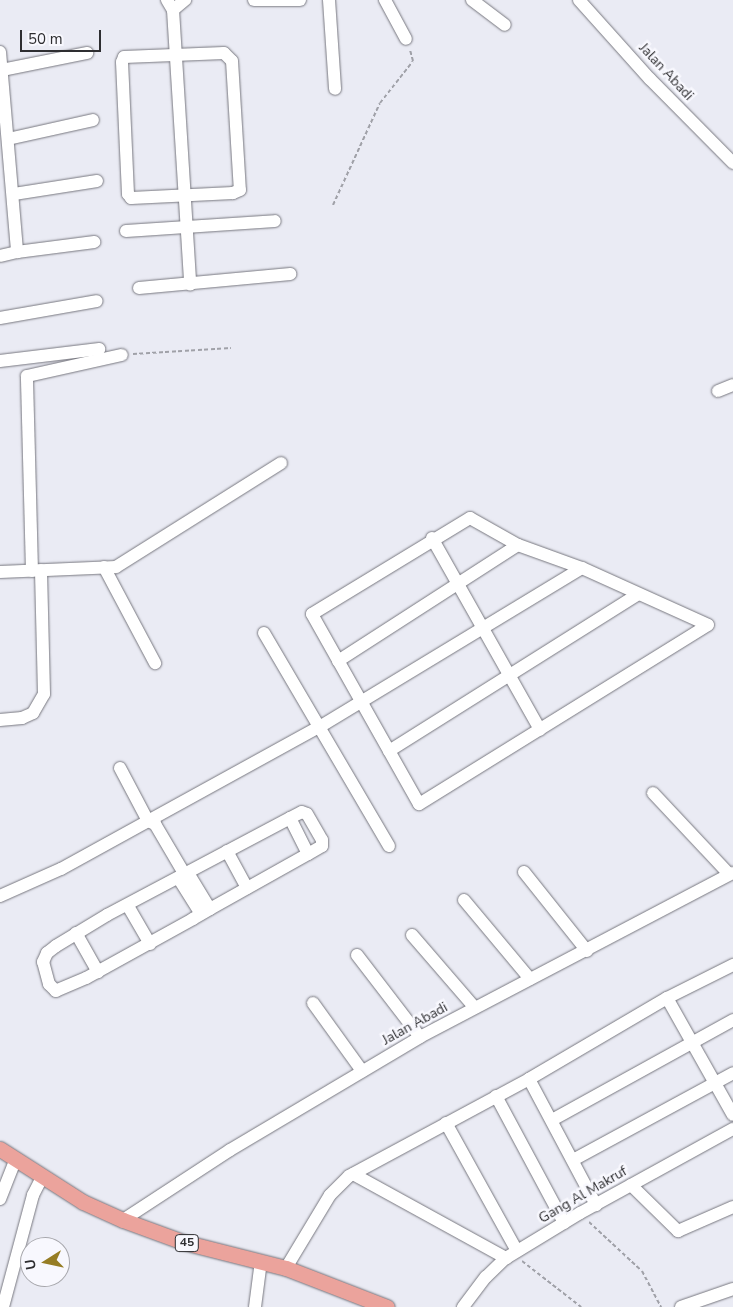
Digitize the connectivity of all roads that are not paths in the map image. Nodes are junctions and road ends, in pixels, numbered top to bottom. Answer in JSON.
{"nodes":[{"id":1,"x":185,"y":0,"type":"edge"},
{"id":2,"x":254,"y":0,"type":"edge"},
{"id":3,"x":300,"y":0,"type":"edge"},
{"id":4,"x":329,"y":0,"type":"edge"},
{"id":5,"x":386,"y":0,"type":"edge"},
{"id":6,"x":472,"y":0,"type":"edge"},
{"id":7,"x":579,"y":0,"type":"edge"},
{"id":8,"x":170,"y":5,"type":"edge"},
{"id":9,"x":505,"y":25,"type":"dead end"},
{"id":10,"x":406,"y":40,"type":"road end"},
{"id":11,"x":0,"y":52,"type":"edge"},
{"id":12,"x":87,"y":53,"type":"dead end"},
{"id":13,"x":176,"y":56,"type":"junction"},
{"id":14,"x":2,"y":70,"type":"junction"},
{"id":15,"x":335,"y":89,"type":"dead end"},
{"id":16,"x":93,"y":120,"type":"dead end"},
{"id":17,"x":8,"y":139,"type":"junction"},
{"id":18,"x":733,"y":163,"type":"edge"},
{"id":19,"x":97,"y":181,"type":"dead end"},
{"id":20,"x":14,"y":194,"type":"junction"},
{"id":21,"x":186,"y":195,"type":"junction"},
{"id":22,"x":275,"y":220,"type":"dead end"},
{"id":23,"x":188,"y":226,"type":"junction"},
{"id":24,"x":126,"y":231,"type":"dead end"},
{"id":25,"x":94,"y":242,"type":"dead end"},
{"id":26,"x":17,"y":252,"type":"junction"},
{"id":27,"x":0,"y":256,"type":"edge"},
{"id":28,"x":290,"y":274,"type":"dead end"},
{"id":29,"x":190,"y":284,"type":"junction"},
{"id":30,"x":139,"y":288,"type":"dead end"},
{"id":31,"x":97,"y":300,"type":"dead end"},
{"id":32,"x":0,"y":318,"type":"edge"},
{"id":33,"x":98,"y":349,"type":"dead end"},
{"id":34,"x":122,"y":355,"type":"road end"},
{"id":35,"x":0,"y":361,"type":"edge"},
{"id":36,"x":733,"y":385,"type":"edge"},
{"id":37,"x":718,"y":390,"type":"dead end"},
{"id":38,"x":281,"y":462,"type":"dead end"},
{"id":39,"x":433,"y":539,"type":"junction"},
{"id":40,"x":518,"y":545,"type":"junction"},
{"id":41,"x":104,"y":567,"type":"junction"},
{"id":42,"x":582,"y":568,"type":"junction"},
{"id":43,"x":36,"y":570,"type":"junction"},
{"id":44,"x":0,"y":572,"type":"edge"},
{"id":45,"x":459,"y":584,"type":"junction"},
{"id":46,"x":638,"y":594,"type":"junction"},
{"id":47,"x":483,"y":626,"type":"junction"},
{"id":48,"x":264,"y":633,"type":"dead end"},
{"id":49,"x":338,"y":661,"type":"junction"},
{"id":50,"x":155,"y":663,"type":"dead end"},
{"id":51,"x":510,"y":675,"type":"junction"},
{"id":52,"x":361,"y":701,"type":"junction"},
{"id":53,"x":0,"y":720,"type":"edge"},
{"id":54,"x":321,"y":726,"type":"junction"},
{"id":55,"x":540,"y":730,"type":"junction"},
{"id":56,"x":389,"y":751,"type":"junction"},
{"id":57,"x":120,"y":768,"type":"dead end"},
{"id":58,"x":653,"y":793,"type":"dead end"},
{"id":59,"x":290,"y":818,"type":"junction"},
{"id":60,"x":148,"y":821,"type":"junction"},
{"id":61,"x":389,"y":846,"type":"dead end"},
{"id":62,"x":227,"y":851,"type":"junction"},
{"id":63,"x":308,"y":854,"type":"junction"},
{"id":64,"x":524,"y":872,"type":"dead end"},
{"id":65,"x":731,"y":874,"type":"edge"},
{"id":66,"x":184,"y":876,"type":"junction"},
{"id":67,"x":247,"y":888,"type":"junction"},
{"id":68,"x":0,"y":896,"type":"edge"},
{"id":69,"x":464,"y":900,"type":"dead end"},
{"id":70,"x":128,"y":906,"type":"junction"},
{"id":71,"x":206,"y":912,"type":"junction"},
{"id":72,"x":76,"y":933,"type":"junction"},
{"id":73,"x":412,"y":935,"type":"dead end"},
{"id":74,"x":150,"y":944,"type":"junction"},
{"id":75,"x":586,"y":951,"type":"junction"},
{"id":76,"x":357,"y":955,"type":"dead end"},
{"id":77,"x":733,"y":966,"type":"edge"},
{"id":78,"x":98,"y":972,"type":"junction"},
{"id":79,"x":530,"y":979,"type":"junction"},
{"id":80,"x":668,"y":998,"type":"junction"},
{"id":81,"x":313,"y":1003,"type":"dead end"},
{"id":82,"x":475,"y":1008,"type":"junction"},
{"id":83,"x":733,"y":1020,"type":"edge"},
{"id":84,"x":420,"y":1037,"type":"junction"},
{"id":85,"x":692,"y":1042,"type":"junction"},
{"id":86,"x":362,"y":1071,"type":"junction"},
{"id":87,"x":733,"y":1073,"type":"edge"},
{"id":88,"x":529,"y":1079,"type":"junction"},
{"id":89,"x":714,"y":1083,"type":"junction"},
{"id":90,"x":496,"y":1096,"type":"junction"},
{"id":91,"x":733,"y":1115,"type":"edge"},
{"id":92,"x":552,"y":1120,"type":"junction"},
{"id":93,"x":446,"y":1123,"type":"junction"},
{"id":94,"x":733,"y":1129,"type":"edge"},
{"id":95,"x":0,"y":1149,"type":"edge"},
{"id":96,"x":573,"y":1160,"type":"junction"},
{"id":97,"x":15,"y":1161,"type":"junction"},
{"id":98,"x":353,"y":1174,"type":"junction"},
{"id":99,"x":42,"y":1177,"type":"junction"},
{"id":100,"x":631,"y":1185,"type":"junction"},
{"id":101,"x":0,"y":1199,"type":"edge"},
{"id":102,"x":596,"y":1205,"type":"junction"},
{"id":103,"x":733,"y":1207,"type":"edge"},
{"id":104,"x":124,"y":1220,"type":"junction"},
{"id":105,"x":564,"y":1223,"type":"junction"},
{"id":106,"x":512,"y":1254,"type":"junction"},
{"id":107,"x":262,"y":1261,"type":"junction"},
{"id":108,"x":286,"y":1268,"type":"junction"},
{"id":109,"x":4,"y":1285,"type":"edge"},
{"id":110,"x":733,"y":1289,"type":"edge"},
{"id":111,"x":4,"y":1307,"type":"edge"},
{"id":112,"x":255,"y":1307,"type":"edge"},
{"id":113,"x":387,"y":1307,"type":"edge"},
{"id":114,"x":463,"y":1307,"type":"edge"},
{"id":115,"x":681,"y":1307,"type":"edge"}],
"edges":[{"from":1,"to":8,"type":"street"},
{"from":2,"to":3,"type":"street"},
{"from":4,"to":15,"type":"street"},
{"from":5,"to":10,"type":"street"},
{"from":6,"to":9,"type":"street"},
{"from":7,"to":18,"type":"street","name":"Jalan Abadi"},
{"from":8,"to":13,"type":"street"},
{"from":11,"to":14,"type":"street"},
{"from":12,"to":14,"type":"street"},
{"from":13,"to":21,"type":"street"},
{"from":13,"to":21,"type":"street"},
{"from":13,"to":21,"type":"street"},
{"from":14,"to":17,"type":"street"},
{"from":16,"to":17,"type":"street"},
{"from":17,"to":20,"type":"street"},
{"from":19,"to":20,"type":"street"},
{"from":20,"to":26,"type":"street"},
{"from":21,"to":23,"type":"street"},
{"from":22,"to":23,"type":"street"},
{"from":23,"to":24,"type":"street"},
{"from":23,"to":29,"type":"street"},
{"from":25,"to":26,"type":"street"},
{"from":26,"to":27,"type":"street"},
{"from":28,"to":29,"type":"street"},
{"from":29,"to":30,"type":"street"},
{"from":31,"to":32,"type":"street"},
{"from":33,"to":35,"type":"street"},
{"from":34,"to":43,"type":"street"},
{"from":36,"to":37,"type":"street"},
{"from":38,"to":41,"type":"street"},
{"from":39,"to":40,"type":"street"},
{"from":39,"to":45,"type":"street"},
{"from":39,"to":49,"type":"street"},
{"from":40,"to":42,"type":"street"},
{"from":40,"to":45,"type":"street"},
{"from":41,"to":43,"type":"street"},
{"from":41,"to":50,"type":"street"},
{"from":42,"to":46,"type":"street"},
{"from":42,"to":47,"type":"street"},
{"from":43,"to":44,"type":"street"},
{"from":43,"to":53,"type":"street"},
{"from":45,"to":47,"type":"street"},
{"from":45,"to":49,"type":"street"},
{"from":46,"to":51,"type":"street"},
{"from":46,"to":55,"type":"street"},
{"from":47,"to":51,"type":"street"},
{"from":47,"to":52,"type":"street"},
{"from":48,"to":54,"type":"street"},
{"from":49,"to":52,"type":"street"},
{"from":51,"to":55,"type":"street"},
{"from":51,"to":56,"type":"street"},
{"from":52,"to":54,"type":"street"},
{"from":52,"to":56,"type":"street"},
{"from":54,"to":60,"type":"street"},
{"from":54,"to":61,"type":"street"},
{"from":55,"to":56,"type":"street"},
{"from":57,"to":60,"type":"street"},
{"from":58,"to":65,"type":"street"},
{"from":59,"to":62,"type":"street"},
{"from":59,"to":63,"type":"street"},
{"from":59,"to":63,"type":"street"},
{"from":60,"to":66,"type":"street"},
{"from":60,"to":68,"type":"street"},
{"from":62,"to":66,"type":"street"},
{"from":62,"to":67,"type":"street"},
{"from":63,"to":67,"type":"street"},
{"from":64,"to":75,"type":"street"},
{"from":65,"to":75,"type":"street","name":"Jalan Abadi"},
{"from":66,"to":70,"type":"street"},
{"from":66,"to":71,"type":"street"},
{"from":67,"to":71,"type":"street"},
{"from":69,"to":79,"type":"street"},
{"from":70,"to":72,"type":"street"},
{"from":70,"to":74,"type":"street"},
{"from":71,"to":74,"type":"street"},
{"from":72,"to":78,"type":"street"},
{"from":72,"to":78,"type":"street"},
{"from":73,"to":82,"type":"street"},
{"from":74,"to":78,"type":"street"},
{"from":75,"to":79,"type":"street","name":"Jalan Abadi"},
{"from":76,"to":84,"type":"street"},
{"from":77,"to":80,"type":"street"},
{"from":79,"to":82,"type":"street","name":"Jalan Abadi"},
{"from":80,"to":85,"type":"street"},
{"from":80,"to":88,"type":"street"},
{"from":81,"to":86,"type":"street"},
{"from":82,"to":84,"type":"street","name":"Jalan Abadi"},
{"from":83,"to":85,"type":"street"},
{"from":84,"to":86,"type":"street","name":"Jalan Abadi"},
{"from":85,"to":89,"type":"street"},
{"from":85,"to":92,"type":"street"},
{"from":86,"to":104,"type":"street","name":"Jalan Abadi"},
{"from":87,"to":89,"type":"street"},
{"from":88,"to":90,"type":"street"},
{"from":88,"to":92,"type":"street"},
{"from":89,"to":91,"type":"street"},
{"from":89,"to":96,"type":"street"},
{"from":90,"to":93,"type":"street"},
{"from":90,"to":105,"type":"street"},
{"from":92,"to":96,"type":"street"},
{"from":93,"to":98,"type":"street"},
{"from":93,"to":106,"type":"street"},
{"from":94,"to":100,"type":"street","name":"Gang Al Makruf"},
{"from":95,"to":97,"type":"main road","number":"45"},
{"from":96,"to":102,"type":"street"},
{"from":97,"to":99,"type":"main road","number":"45"},
{"from":97,"to":101,"type":"street"},
{"from":98,"to":106,"type":"street"},
{"from":98,"to":108,"type":"street"},
{"from":99,"to":104,"type":"main road","number":"45"},
{"from":99,"to":109,"type":"street"},
{"from":100,"to":102,"type":"street","name":"Gang Al Makruf"},
{"from":100,"to":103,"type":"street"},
{"from":102,"to":105,"type":"street","name":"Gang Al Makruf"},
{"from":104,"to":107,"type":"main road","number":"45"},
{"from":105,"to":106,"type":"street","name":"Gang Al Makruf"},
{"from":106,"to":114,"type":"street","name":"Gang Al Makruf"},
{"from":107,"to":108,"type":"main road","number":"45"},
{"from":107,"to":112,"type":"street"},
{"from":108,"to":113,"type":"main road","number":"45"},
{"from":109,"to":111,"type":"street"},
{"from":110,"to":115,"type":"street"}]}
